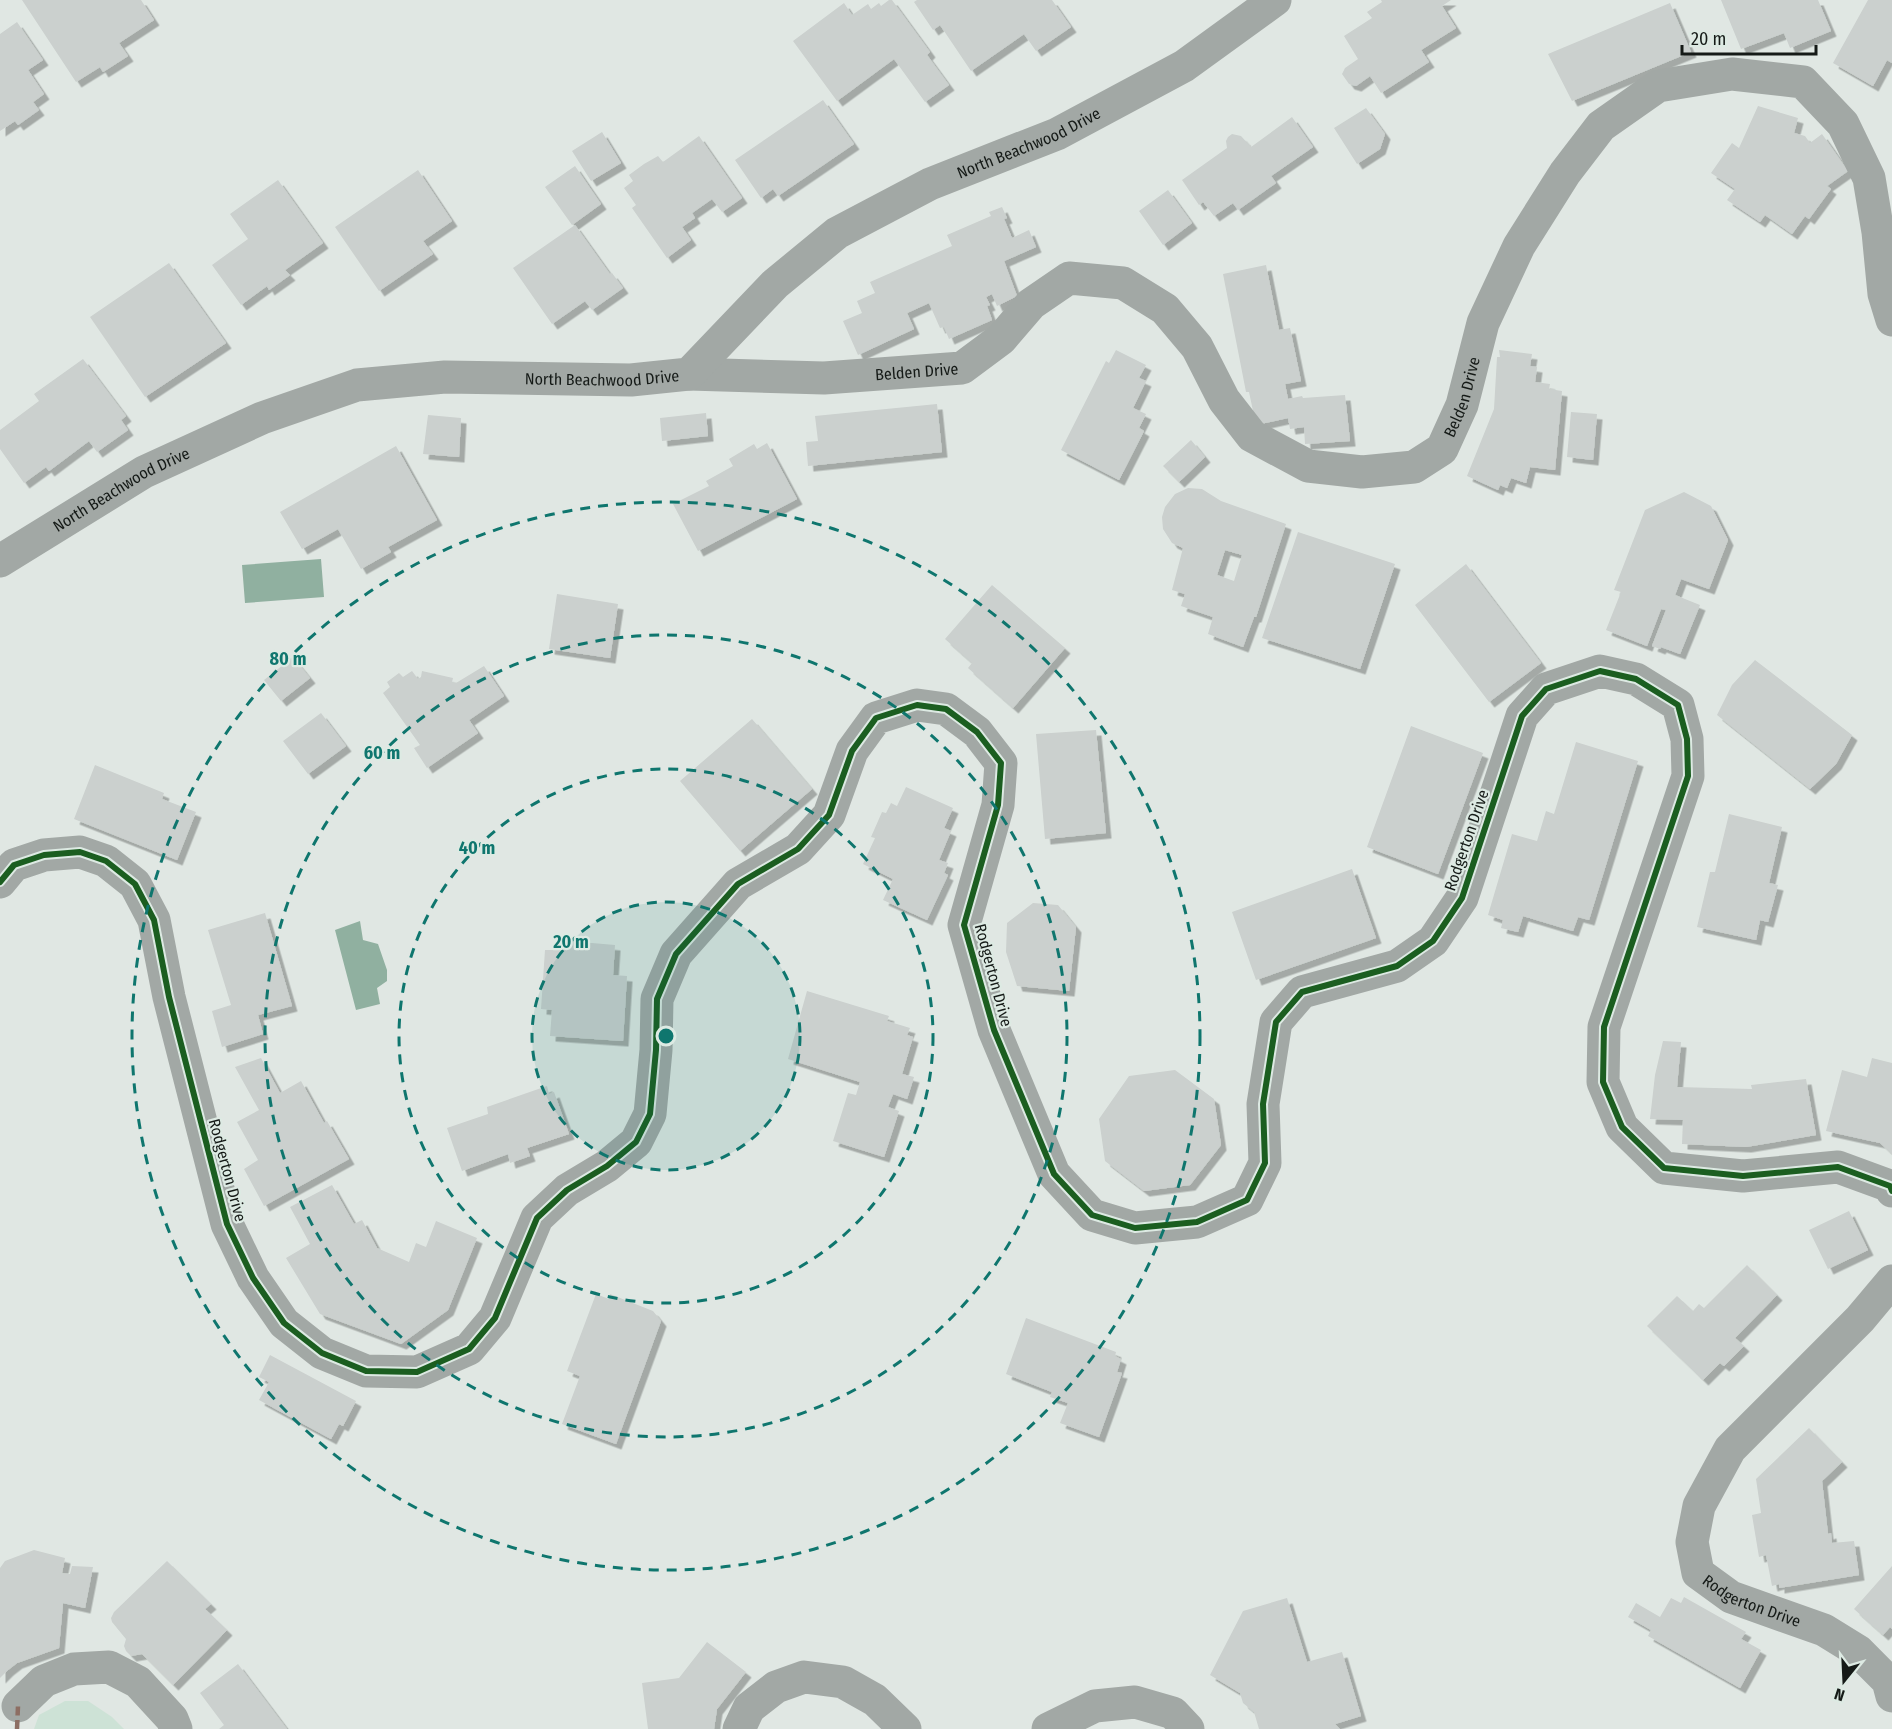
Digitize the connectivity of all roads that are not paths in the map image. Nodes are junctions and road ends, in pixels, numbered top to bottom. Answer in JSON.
{"nodes":[{"id":1,"x":1275,"y":0,"type":"edge"},
{"id":2,"x":1892,"y":320,"type":"edge"},
{"id":3,"x":688,"y":374,"type":"junction"},
{"id":4,"x":0,"y":561,"type":"edge"},
{"id":5,"x":0,"y":882,"type":"edge"},
{"id":6,"x":1892,"y":1191,"type":"edge"},
{"id":7,"x":1892,"y":1281,"type":"edge"},
{"id":8,"x":1892,"y":1696,"type":"edge"},
{"id":9,"x":18,"y":1706,"type":"dead end"},
{"id":10,"x":176,"y":1729,"type":"edge"},
{"id":11,"x":739,"y":1729,"type":"edge"},
{"id":12,"x":905,"y":1729,"type":"edge"},
{"id":13,"x":1048,"y":1729,"type":"edge"},
{"id":14,"x":1188,"y":1729,"type":"edge"}],
"edges":[{"from":1,"to":3,"type":"street","name":"North Beachwood Drive"},
{"from":2,"to":3,"type":"street","name":"Belden Drive"},
{"from":3,"to":4,"type":"street","name":"North Beachwood Drive"},
{"from":5,"to":6,"type":"street","name":"Rodgerton Drive"},
{"from":7,"to":8,"type":"street","name":"Rodgerton Drive"},
{"from":9,"to":10,"type":"street"},
{"from":11,"to":12,"type":"street"},
{"from":13,"to":14,"type":"street"}]}
